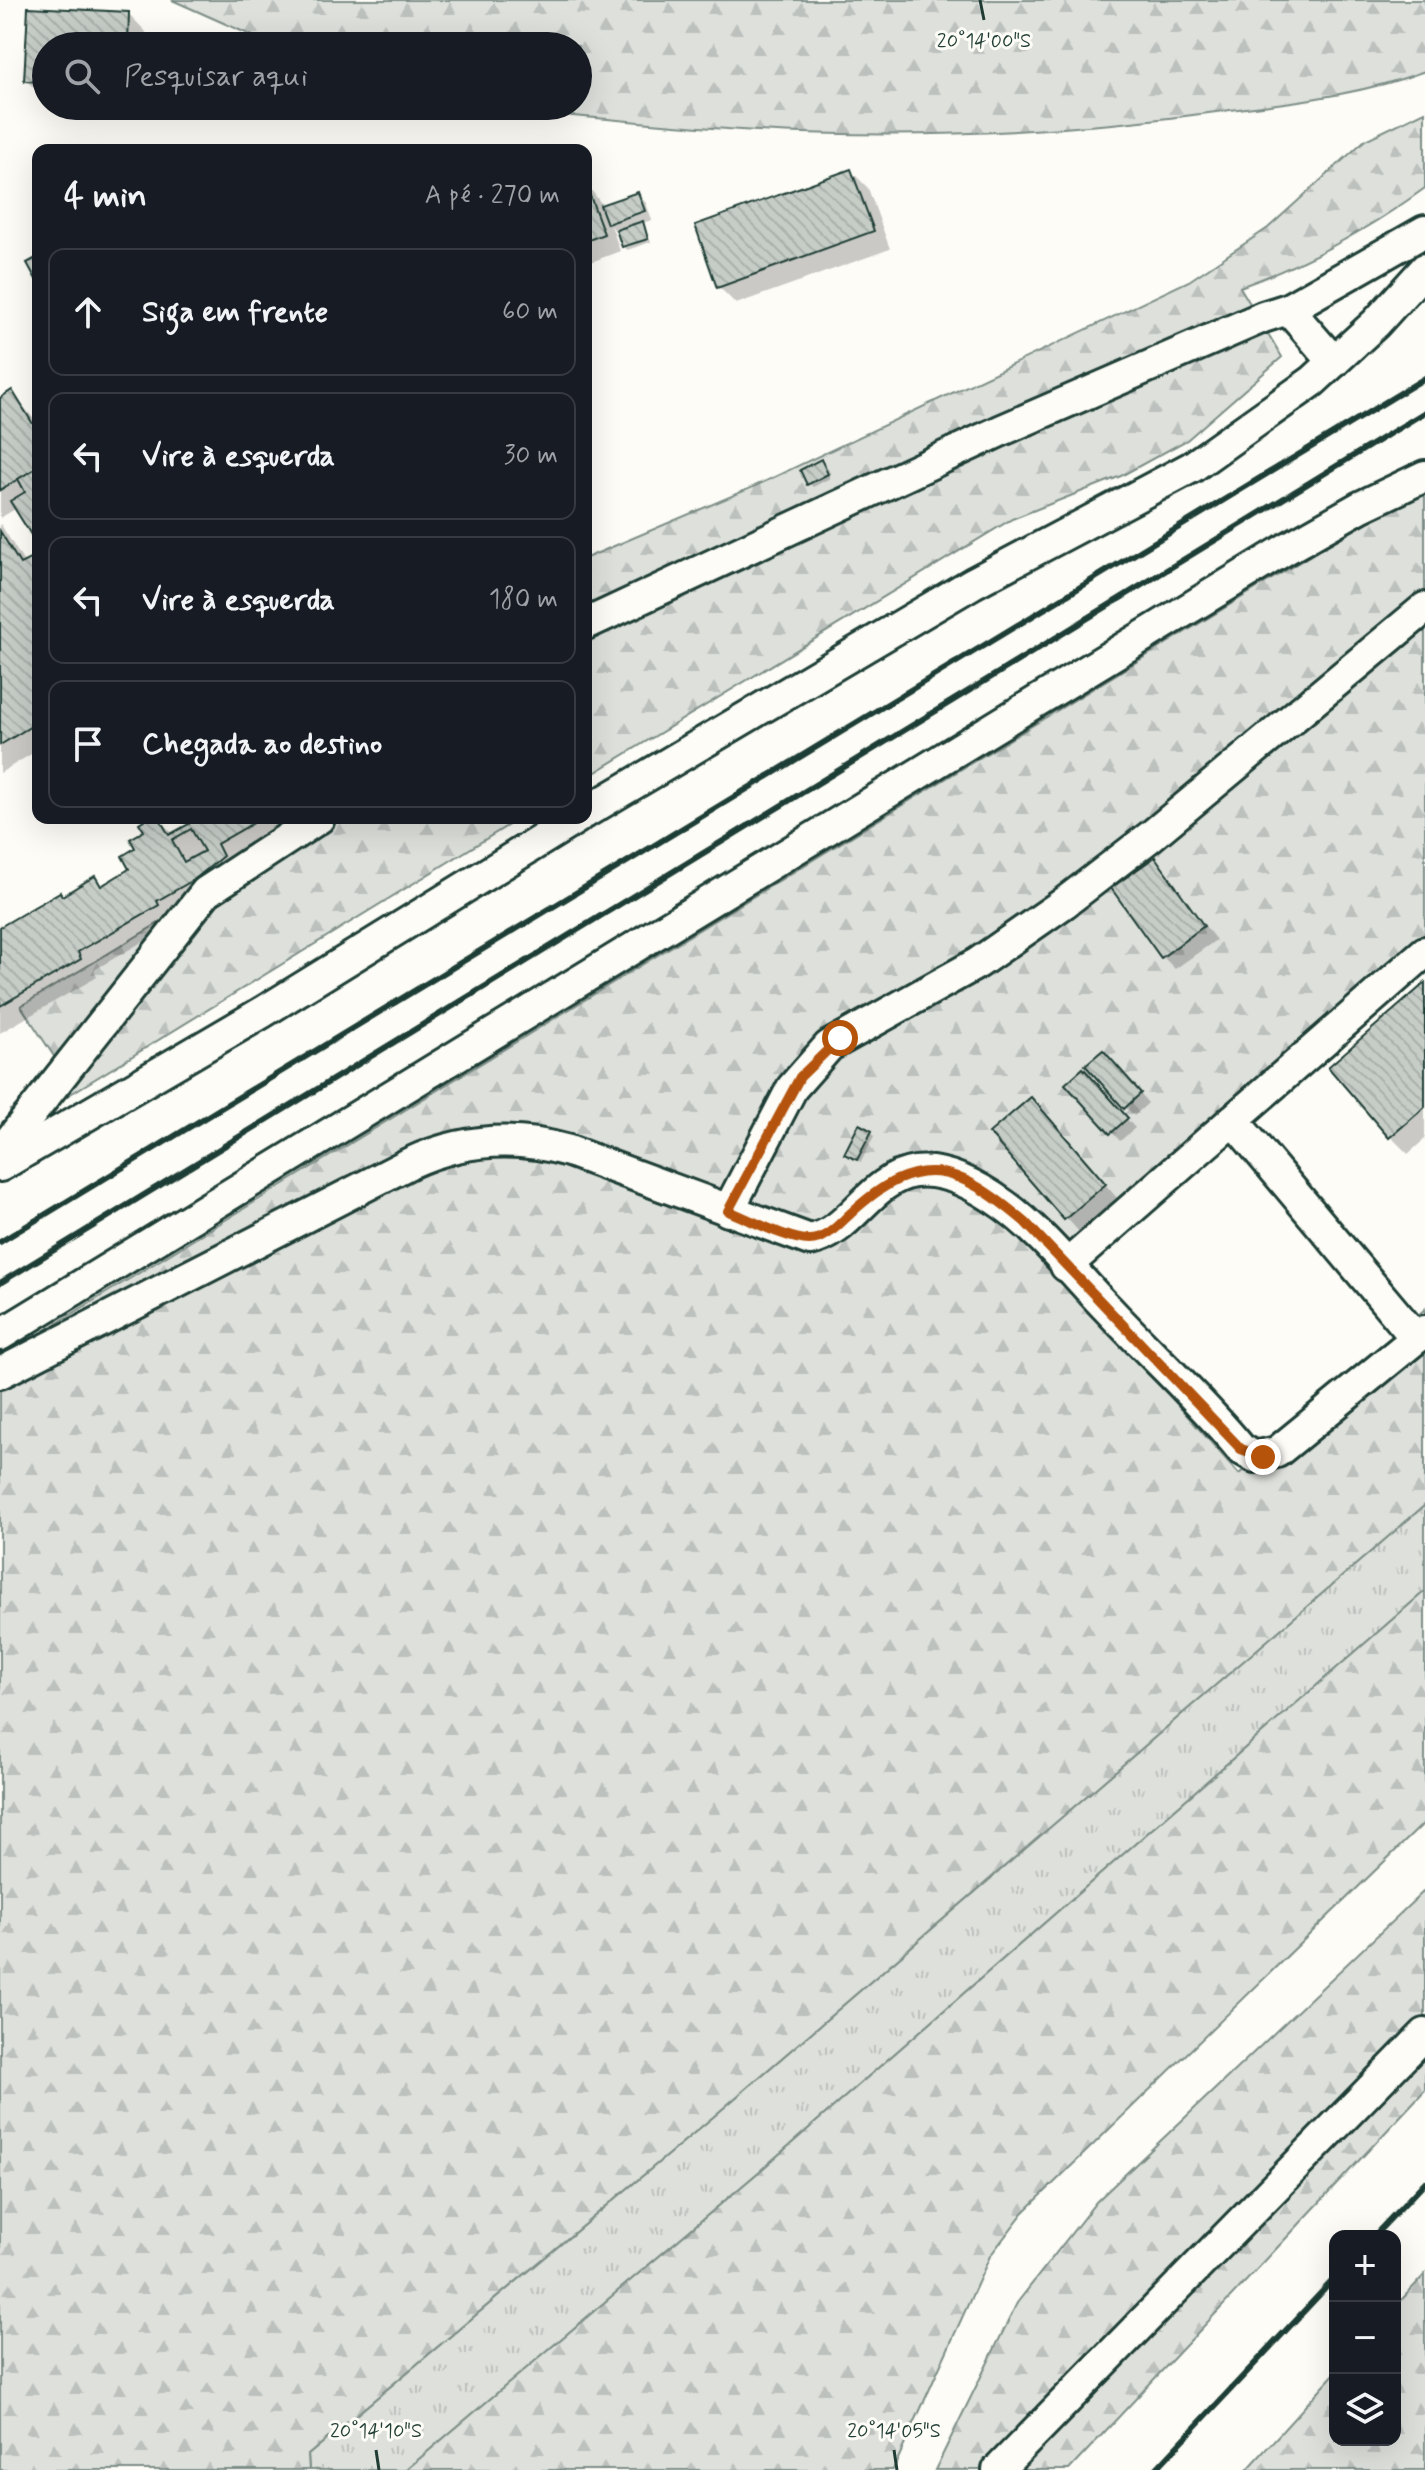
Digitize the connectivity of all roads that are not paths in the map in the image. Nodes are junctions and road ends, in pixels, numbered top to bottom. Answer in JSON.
{"nodes":[{"id":1,"x":1425,"y":231,"type":"edge"},
{"id":2,"x":1425,"y":269,"type":"edge"},
{"id":3,"x":1355,"y":271,"type":"junction"},
{"id":4,"x":1401,"y":296,"type":"junction"},
{"id":5,"x":1288,"y":309,"type":"junction"},
{"id":6,"x":1334,"y":362,"type":"junction"},
{"id":7,"x":1425,"y":476,"type":"edge"},
{"id":8,"x":1425,"y":608,"type":"edge"},
{"id":9,"x":592,"y":621,"type":"edge"},
{"id":10,"x":592,"y":808,"type":"edge"},
{"id":11,"x":310,"y":824,"type":"edge"},
{"id":12,"x":567,"y":824,"type":"edge"},
{"id":13,"x":1425,"y":952,"type":"edge"},
{"id":14,"x":1233,"y":1120,"type":"junction"},
{"id":15,"x":0,"y":1153,"type":"edge"},
{"id":16,"x":0,"y":1166,"type":"edge"},
{"id":17,"x":728,"y":1211,"type":"junction"},
{"id":18,"x":1066,"y":1266,"type":"junction"},
{"id":19,"x":0,"y":1335,"type":"edge"},
{"id":20,"x":1420,"y":1335,"type":"edge"},
{"id":21,"x":0,"y":1373,"type":"edge"},
{"id":22,"x":1425,"y":2034,"type":"edge"},
{"id":23,"x":998,"y":2470,"type":"edge"}],
"edges":[{"from":1,"to":3,"type":"street"},
{"from":2,"to":4,"type":"street"},
{"from":3,"to":4,"type":"street"},
{"from":3,"to":5,"type":"street"},
{"from":4,"to":6,"type":"street"},
{"from":5,"to":6,"type":"street"},
{"from":5,"to":9,"type":"street"},
{"from":6,"to":10,"type":"street"},
{"from":7,"to":19,"type":"street"},
{"from":8,"to":17,"type":"street"},
{"from":11,"to":15,"type":"street"},
{"from":12,"to":16,"type":"street"},
{"from":13,"to":14,"type":"street"},
{"from":14,"to":18,"type":"street"},
{"from":14,"to":20,"type":"street"},
{"from":17,"to":18,"type":"street"},
{"from":17,"to":21,"type":"street"},
{"from":18,"to":20,"type":"street"},
{"from":22,"to":23,"type":"street"}]}
